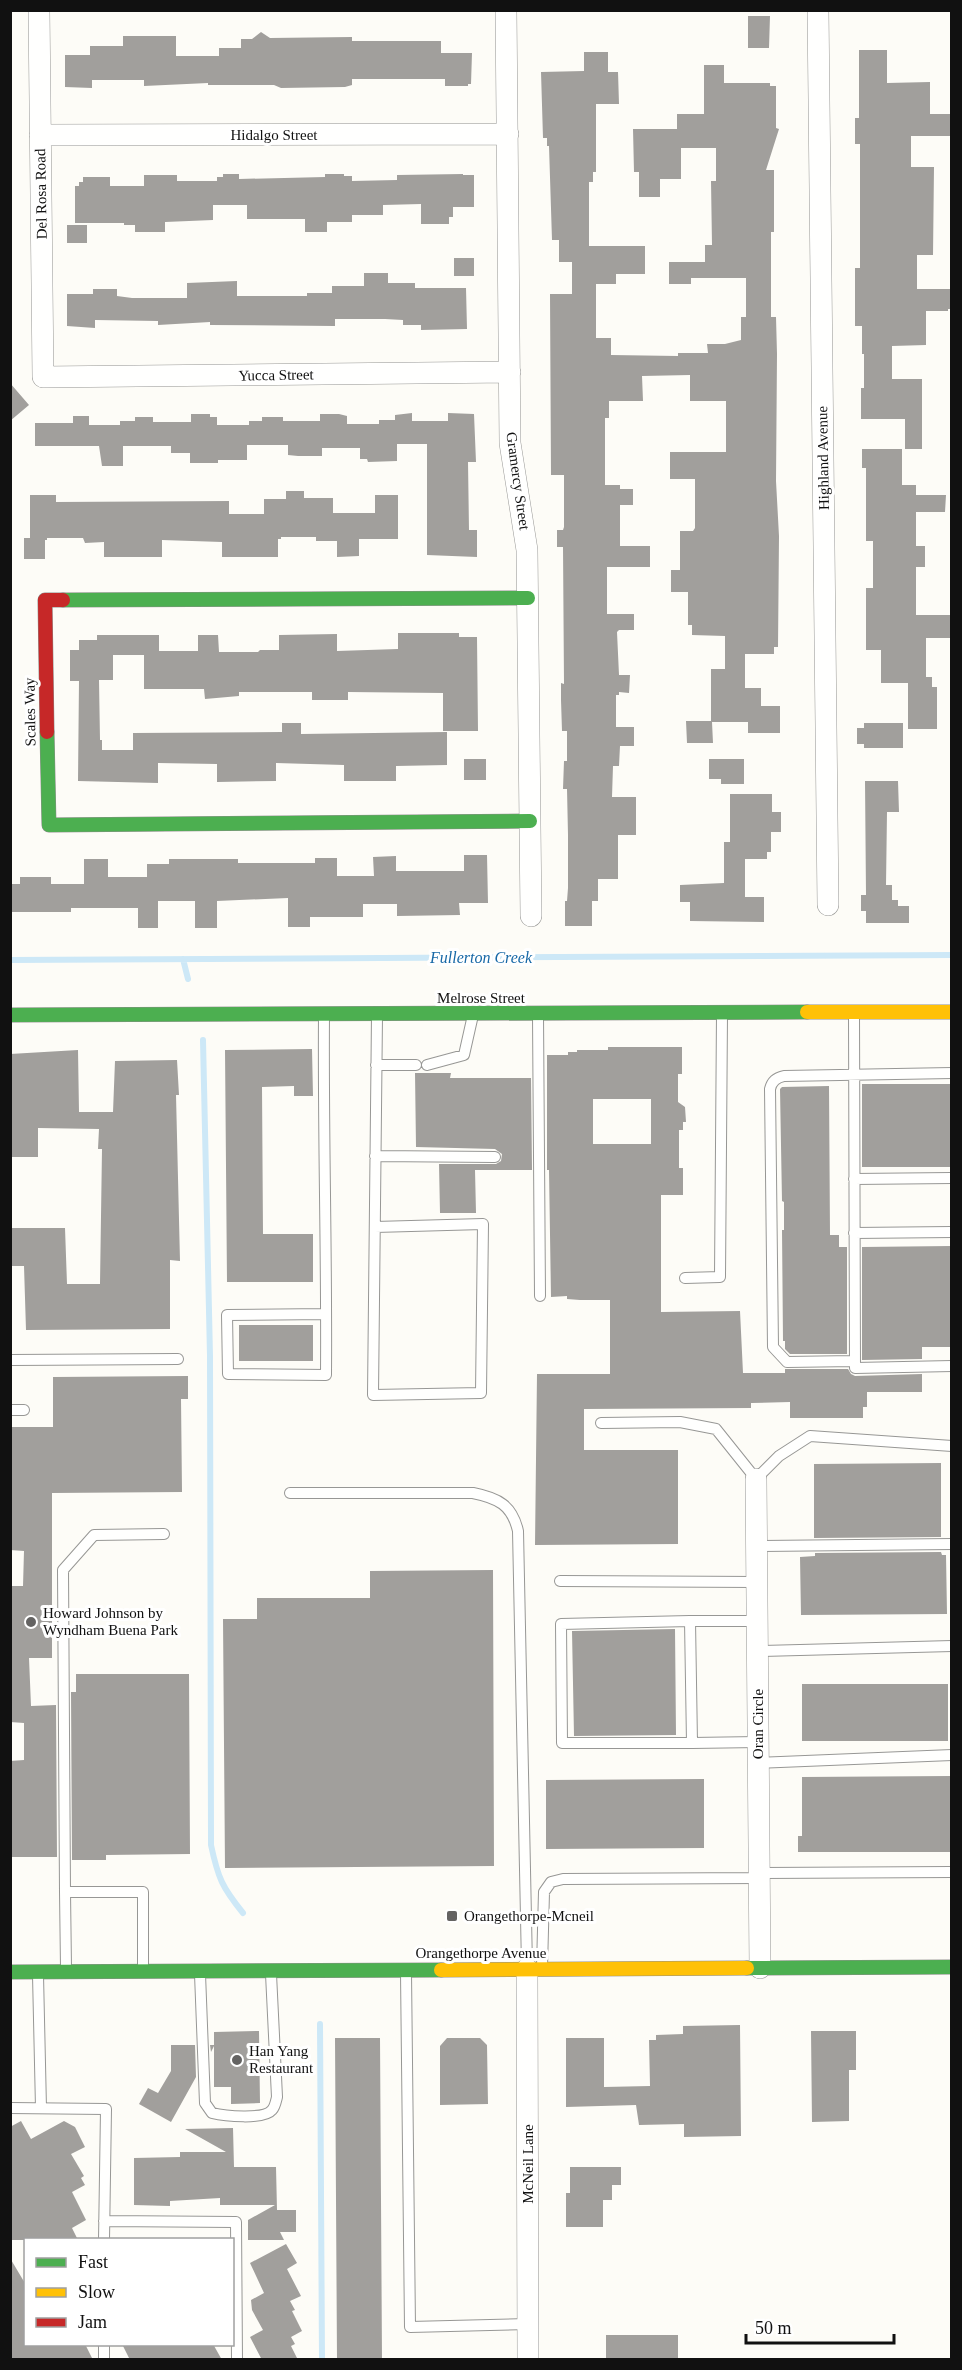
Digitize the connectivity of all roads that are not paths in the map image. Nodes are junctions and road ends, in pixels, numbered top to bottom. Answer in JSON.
{"nodes":[{"id":1,"x":39,"y":10,"type":"edge"},
{"id":2,"x":507,"y":10,"type":"edge"},
{"id":3,"x":818,"y":10,"type":"edge"},
{"id":4,"x":508,"y":134,"type":"junction"},
{"id":5,"x":40,"y":135,"type":"junction"},
{"id":6,"x":510,"y":372,"type":"junction"},
{"id":7,"x":43,"y":377,"type":"joint"},
{"id":8,"x":528,"y":598,"type":"junction"},
{"id":9,"x":530,"y":821,"type":"junction"},
{"id":10,"x":828,"y":905,"type":"dead end"},
{"id":11,"x":531,"y":916,"type":"dead end"},
{"id":12,"x":951,"y":1012,"type":"edge"},
{"id":13,"x":854,"y":1013,"type":"junction"},
{"id":14,"x":538,"y":1014,"type":"junction"},
{"id":15,"x":722,"y":1014,"type":"junction"},
{"id":16,"x":10,"y":1015,"type":"edge"},
{"id":17,"x":324,"y":1015,"type":"junction"},
{"id":18,"x":376,"y":1015,"type":"junction"},
{"id":19,"x":473,"y":1015,"type":"junction"},
{"id":20,"x":376,"y":1065,"type":"junction"},
{"id":21,"x":951,"y":1073,"type":"edge"},
{"id":22,"x":854,"y":1075,"type":"junction"},
{"id":23,"x":375,"y":1156,"type":"junction"},
{"id":24,"x":495,"y":1157,"type":"dead end"},
{"id":25,"x":951,"y":1178,"type":"edge"},
{"id":26,"x":854,"y":1179,"type":"junction"},
{"id":27,"x":375,"y":1227,"type":"junction"},
{"id":28,"x":951,"y":1232,"type":"edge"},
{"id":29,"x":854,"y":1233,"type":"junction"},
{"id":30,"x":685,"y":1278,"type":"dead end"},
{"id":31,"x":540,"y":1296,"type":"dead end"},
{"id":32,"x":326,"y":1314,"type":"junction"},
{"id":33,"x":178,"y":1359,"type":"dead end"},
{"id":34,"x":10,"y":1360,"type":"edge"},
{"id":35,"x":854,"y":1361,"type":"junction"},
{"id":36,"x":951,"y":1366,"type":"edge"},
{"id":37,"x":10,"y":1410,"type":"edge"},
{"id":38,"x":24,"y":1410,"type":"dead end"},
{"id":39,"x":601,"y":1423,"type":"dead end"},
{"id":40,"x":951,"y":1446,"type":"edge"},
{"id":41,"x":756,"y":1479,"type":"junction"},
{"id":42,"x":290,"y":1493,"type":"dead end"},
{"id":43,"x":164,"y":1534,"type":"dead end"},
{"id":44,"x":951,"y":1544,"type":"edge"},
{"id":45,"x":757,"y":1546,"type":"junction"},
{"id":46,"x":560,"y":1581,"type":"dead end"},
{"id":47,"x":757,"y":1582,"type":"junction"},
{"id":48,"x":757,"y":1621,"type":"junction"},
{"id":49,"x":690,"y":1622,"type":"junction"},
{"id":50,"x":951,"y":1647,"type":"edge"},
{"id":51,"x":758,"y":1651,"type":"junction"},
{"id":52,"x":692,"y":1743,"type":"junction"},
{"id":53,"x":758,"y":1753,"type":"junction"},
{"id":54,"x":951,"y":1755,"type":"edge"},
{"id":55,"x":951,"y":1872,"type":"edge"},
{"id":56,"x":760,"y":1876,"type":"junction"},
{"id":57,"x":65,"y":1892,"type":"junction"},
{"id":58,"x":951,"y":1967,"type":"edge"},
{"id":59,"x":760,"y":1968,"type":"junction"},
{"id":60,"x":535,"y":1969,"type":"junction"},
{"id":61,"x":406,"y":1970,"type":"junction"},
{"id":62,"x":143,"y":1971,"type":"junction"},
{"id":63,"x":199,"y":1971,"type":"junction"},
{"id":64,"x":271,"y":1971,"type":"junction"},
{"id":65,"x":10,"y":1972,"type":"edge"},
{"id":66,"x":38,"y":1972,"type":"junction"},
{"id":67,"x":66,"y":1972,"type":"junction"},
{"id":68,"x":10,"y":2108,"type":"edge"},
{"id":69,"x":41,"y":2108,"type":"junction"},
{"id":70,"x":104,"y":2221,"type":"junction"},
{"id":71,"x":104,"y":2238,"type":"edge"},
{"id":72,"x":528,"y":2324,"type":"junction"},
{"id":73,"x":237,"y":2360,"type":"edge"},
{"id":74,"x":528,"y":2360,"type":"edge"}],
"edges":[{"from":1,"to":5,"type":"street","name":"Del Rosa Road"},
{"from":2,"to":4,"type":"street","name":"Gramercy Street"},
{"from":3,"to":10,"type":"street","name":"Highland Avenue"},
{"from":4,"to":5,"type":"street","name":"Hidalgo Street"},
{"from":4,"to":6,"type":"street","name":"Gramercy Street"},
{"from":5,"to":7,"type":"street","name":"Del Rosa Road"},
{"from":6,"to":7,"type":"street","name":"Yucca Street"},
{"from":6,"to":8,"type":"street","name":"Gramercy Street"},
{"from":8,"to":9,"type":"street","name":"Gramercy Street"},
{"from":8,"to":9,"type":"street","name":"Scales Way"},
{"from":9,"to":11,"type":"street","name":"Gramercy Street"},
{"from":12,"to":13,"type":"street","name":"Melrose Street"},
{"from":13,"to":15,"type":"street","name":"Melrose Street"},
{"from":13,"to":22,"type":"lane"},
{"from":14,"to":15,"type":"street","name":"Melrose Street"},
{"from":14,"to":19,"type":"street","name":"Melrose Street"},
{"from":14,"to":31,"type":"lane"},
{"from":15,"to":30,"type":"lane"},
{"from":16,"to":17,"type":"street","name":"Melrose Street"},
{"from":17,"to":18,"type":"street","name":"Melrose Street"},
{"from":17,"to":32,"type":"lane"},
{"from":18,"to":19,"type":"street","name":"Melrose Street"},
{"from":18,"to":20,"type":"lane"},
{"from":19,"to":20,"type":"lane"},
{"from":20,"to":23,"type":"lane"},
{"from":21,"to":22,"type":"lane"},
{"from":22,"to":26,"type":"lane"},
{"from":22,"to":35,"type":"lane"},
{"from":23,"to":24,"type":"lane"},
{"from":23,"to":27,"type":"lane"},
{"from":25,"to":26,"type":"lane"},
{"from":26,"to":29,"type":"lane"},
{"from":27,"to":27,"type":"lane"},
{"from":28,"to":29,"type":"lane"},
{"from":29,"to":35,"type":"lane"},
{"from":32,"to":32,"type":"lane"},
{"from":33,"to":34,"type":"lane"},
{"from":35,"to":36,"type":"lane"},
{"from":37,"to":38,"type":"lane"},
{"from":39,"to":41,"type":"lane"},
{"from":40,"to":41,"type":"lane"},
{"from":41,"to":45,"type":"street","name":"Oran Circle"},
{"from":42,"to":60,"type":"lane"},
{"from":43,"to":57,"type":"lane"},
{"from":44,"to":45,"type":"lane"},
{"from":45,"to":47,"type":"street","name":"Oran Circle"},
{"from":46,"to":47,"type":"lane"},
{"from":47,"to":48,"type":"street","name":"Oran Circle"},
{"from":48,"to":49,"type":"lane"},
{"from":48,"to":51,"type":"street","name":"Oran Circle"},
{"from":49,"to":52,"type":"lane"},
{"from":49,"to":52,"type":"lane"},
{"from":50,"to":51,"type":"lane"},
{"from":51,"to":53,"type":"street","name":"Oran Circle"},
{"from":52,"to":53,"type":"lane"},
{"from":53,"to":54,"type":"lane"},
{"from":53,"to":56,"type":"street","name":"Oran Circle"},
{"from":55,"to":56,"type":"lane"},
{"from":56,"to":59,"type":"street","name":"Oran Circle"},
{"from":56,"to":60,"type":"lane"},
{"from":57,"to":62,"type":"lane"},
{"from":57,"to":67,"type":"lane"},
{"from":58,"to":59,"type":"street","name":"Orangethorpe Avenue"},
{"from":59,"to":60,"type":"street","name":"Orangethorpe Avenue"},
{"from":60,"to":61,"type":"street","name":"Orangethorpe Avenue"},
{"from":60,"to":72,"type":"street","name":"McNeil Lane"},
{"from":61,"to":64,"type":"street","name":"Orangethorpe Avenue"},
{"from":61,"to":72,"type":"lane"},
{"from":62,"to":63,"type":"street","name":"Orangethorpe Avenue"},
{"from":62,"to":67,"type":"street","name":"Orangethorpe Avenue"},
{"from":63,"to":64,"type":"street","name":"Orangethorpe Avenue"},
{"from":63,"to":64,"type":"lane"},
{"from":65,"to":66,"type":"street","name":"Orangethorpe Avenue"},
{"from":66,"to":67,"type":"street","name":"Orangethorpe Avenue"},
{"from":66,"to":69,"type":"lane"},
{"from":68,"to":69,"type":"lane"},
{"from":69,"to":70,"type":"lane"},
{"from":70,"to":71,"type":"lane"},
{"from":70,"to":73,"type":"lane"},
{"from":72,"to":74,"type":"street","name":"McNeil Lane"}]}
